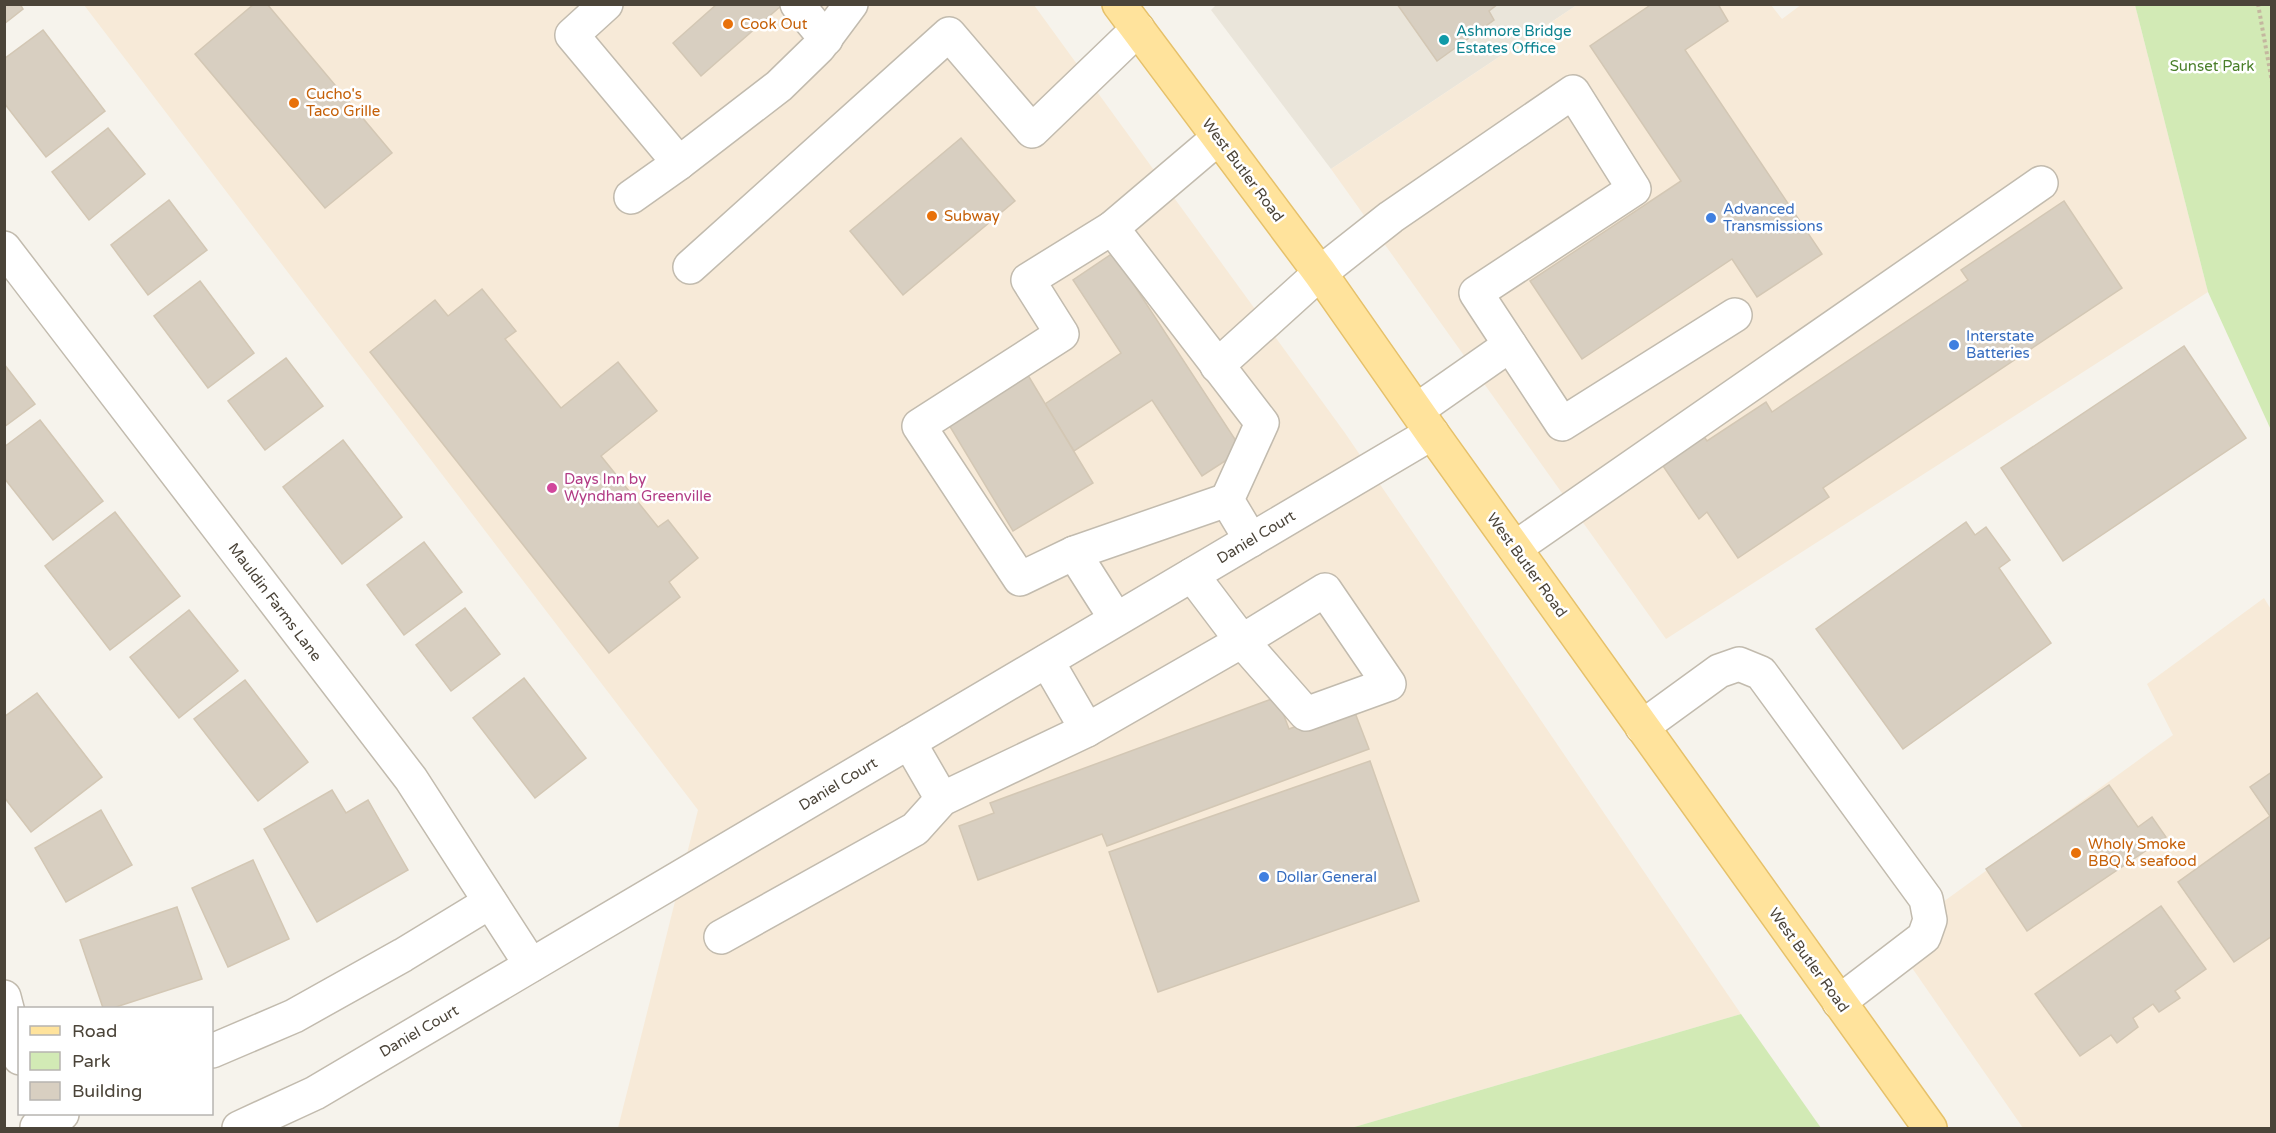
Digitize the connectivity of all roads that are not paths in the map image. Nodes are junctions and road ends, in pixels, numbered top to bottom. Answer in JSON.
{"nodes":[{"id":1,"x":606,"y":4,"type":"edge"},
{"id":2,"x":797,"y":4,"type":"edge"},
{"id":3,"x":851,"y":4,"type":"edge"},
{"id":4,"x":1129,"y":17,"type":"edge"},
{"id":5,"x":826,"y":39,"type":"junction"},
{"id":6,"x":1218,"y":138,"type":"junction"},
{"id":7,"x":679,"y":163,"type":"junction"},
{"id":8,"x":2041,"y":183,"type":"dead end"},
{"id":9,"x":632,"y":197,"type":"dead end"},
{"id":10,"x":1112,"y":228,"type":"junction"},
{"id":11,"x":4,"y":248,"type":"edge"},
{"id":12,"x":690,"y":267,"type":"dead end"},
{"id":13,"x":1320,"y":273,"type":"junction"},
{"id":14,"x":1735,"y":315,"type":"dead end"},
{"id":15,"x":1510,"y":345,"type":"junction"},
{"id":16,"x":1217,"y":366,"type":"junction"},
{"id":17,"x":1424,"y":422,"type":"junction"},
{"id":18,"x":1227,"y":500,"type":"junction"},
{"id":19,"x":1251,"y":540,"type":"junction"},
{"id":20,"x":1515,"y":548,"type":"junction"},
{"id":21,"x":1074,"y":554,"type":"junction"},
{"id":22,"x":1192,"y":575,"type":"junction"},
{"id":23,"x":1116,"y":619,"type":"junction"},
{"id":24,"x":1047,"y":661,"type":"junction"},
{"id":25,"x":1642,"y":727,"type":"junction"},
{"id":26,"x":1087,"y":730,"type":"junction"},
{"id":27,"x":909,"y":742,"type":"junction"},
{"id":28,"x":942,"y":799,"type":"junction"},
{"id":29,"x":490,"y":902,"type":"junction"},
{"id":30,"x":721,"y":937,"type":"dead end"},
{"id":31,"x":531,"y":965,"type":"junction"},
{"id":32,"x":4,"y":997,"type":"edge"},
{"id":33,"x":1839,"y":1002,"type":"junction"},
{"id":34,"x":18,"y":1050,"type":"edge"},
{"id":35,"x":213,"y":1051,"type":"edge"},
{"id":36,"x":296,"y":1116,"type":"edge"},
{"id":37,"x":239,"y":1128,"type":"edge"},
{"id":38,"x":1930,"y":1128,"type":"edge"}],
"edges":[{"from":1,"to":7,"type":"street"},
{"from":2,"to":5,"type":"street"},
{"from":3,"to":5,"type":"street"},
{"from":4,"to":6,"type":"main road","name":"West Butler Road"},
{"from":4,"to":12,"type":"street"},
{"from":5,"to":7,"type":"street"},
{"from":6,"to":10,"type":"street"},
{"from":6,"to":13,"type":"main road","name":"West Butler Road"},
{"from":7,"to":9,"type":"street"},
{"from":8,"to":20,"type":"street"},
{"from":10,"to":16,"type":"street"},
{"from":10,"to":21,"type":"street"},
{"from":11,"to":29,"type":"street","name":"Mauldin Farms Lane"},
{"from":13,"to":15,"type":"street"},
{"from":13,"to":16,"type":"street"},
{"from":13,"to":17,"type":"main road","name":"West Butler Road"},
{"from":14,"to":15,"type":"street"},
{"from":15,"to":17,"type":"street","name":"Daniel Court"},
{"from":16,"to":18,"type":"street"},
{"from":17,"to":19,"type":"street","name":"Daniel Court"},
{"from":17,"to":20,"type":"main road","name":"West Butler Road"},
{"from":18,"to":19,"type":"street"},
{"from":18,"to":21,"type":"street"},
{"from":19,"to":22,"type":"street","name":"Daniel Court"},
{"from":20,"to":25,"type":"main road","name":"West Butler Road"},
{"from":21,"to":23,"type":"street"},
{"from":22,"to":23,"type":"street","name":"Daniel Court"},
{"from":22,"to":26,"type":"street"},
{"from":23,"to":24,"type":"street","name":"Daniel Court"},
{"from":24,"to":26,"type":"street"},
{"from":24,"to":27,"type":"street","name":"Daniel Court"},
{"from":25,"to":33,"type":"main road","name":"West Butler Road"},
{"from":25,"to":33,"type":"street"},
{"from":26,"to":28,"type":"street"},
{"from":27,"to":28,"type":"street"},
{"from":27,"to":31,"type":"street","name":"Daniel Court"},
{"from":28,"to":30,"type":"street"},
{"from":29,"to":31,"type":"street","name":"Mauldin Farms Lane"},
{"from":29,"to":35,"type":"street"},
{"from":31,"to":36,"type":"street","name":"Daniel Court"},
{"from":32,"to":34,"type":"street"},
{"from":33,"to":38,"type":"main road","name":"West Butler Road"},
{"from":36,"to":37,"type":"street","name":"Daniel Court"}]}
